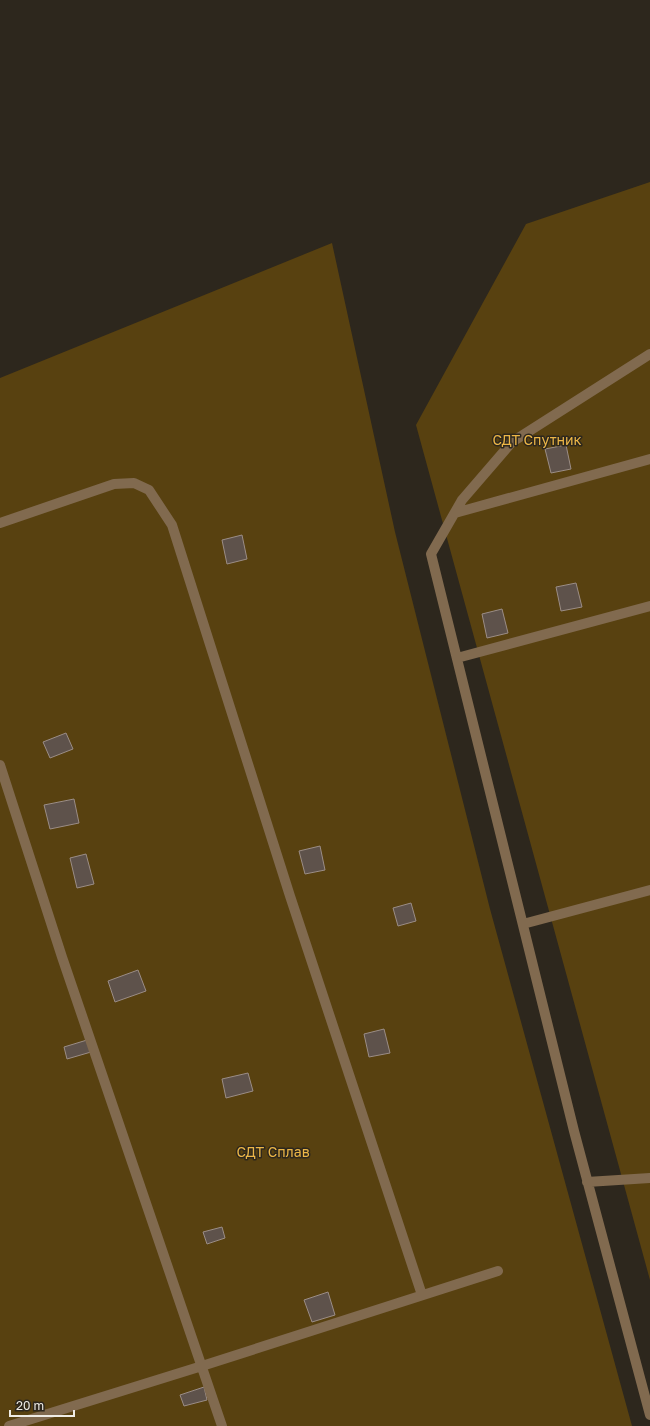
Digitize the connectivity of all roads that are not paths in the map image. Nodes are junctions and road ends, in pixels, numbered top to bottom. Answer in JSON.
{"nodes":[{"id":1,"x":650,"y":354,"type":"edge"},
{"id":2,"x":650,"y":459,"type":"edge"},
{"id":3,"x":455,"y":513,"type":"junction"},
{"id":4,"x":0,"y":523,"type":"edge"},
{"id":5,"x":650,"y":606,"type":"edge"},
{"id":6,"x":457,"y":658,"type":"junction"},
{"id":7,"x":0,"y":765,"type":"edge"},
{"id":8,"x":650,"y":890,"type":"edge"},
{"id":9,"x":523,"y":924,"type":"junction"},
{"id":10,"x":650,"y":1178,"type":"edge"},
{"id":11,"x":587,"y":1182,"type":"junction"},
{"id":12,"x":498,"y":1271,"type":"dead end"},
{"id":13,"x":422,"y":1295,"type":"junction"},
{"id":14,"x":202,"y":1366,"type":"junction"},
{"id":15,"x":650,"y":1415,"type":"edge"},
{"id":16,"x":9,"y":1426,"type":"edge"},
{"id":17,"x":222,"y":1426,"type":"edge"}],
"edges":[{"from":1,"to":3,"type":"street"},
{"from":2,"to":3,"type":"street"},
{"from":3,"to":6,"type":"street"},
{"from":4,"to":13,"type":"street"},
{"from":5,"to":6,"type":"street"},
{"from":6,"to":9,"type":"street"},
{"from":7,"to":14,"type":"street"},
{"from":8,"to":9,"type":"street"},
{"from":9,"to":11,"type":"street"},
{"from":10,"to":11,"type":"street"},
{"from":11,"to":15,"type":"street"},
{"from":12,"to":13,"type":"street"},
{"from":13,"to":14,"type":"street"},
{"from":14,"to":16,"type":"street"},
{"from":14,"to":17,"type":"street"}]}
